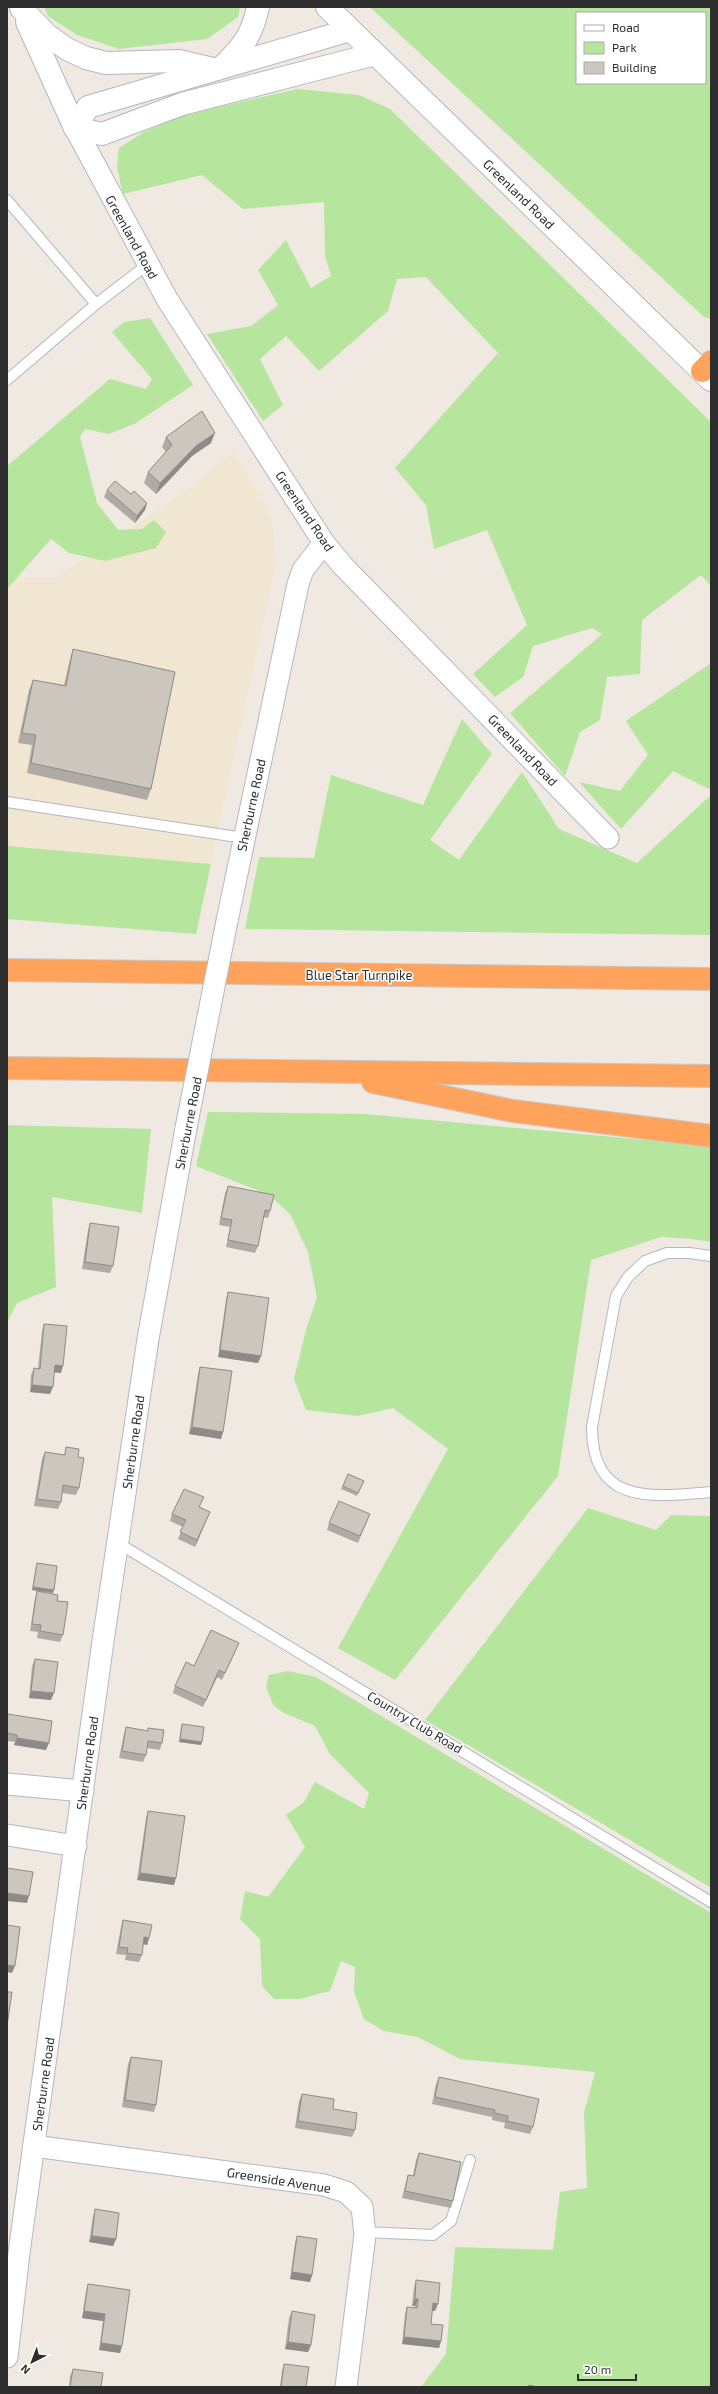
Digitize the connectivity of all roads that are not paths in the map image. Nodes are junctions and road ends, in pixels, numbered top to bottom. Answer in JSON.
{"nodes":[{"id":1,"x":258,"y":7,"type":"edge"},
{"id":2,"x":327,"y":7,"type":"edge"},
{"id":3,"x":21,"y":8,"type":"edge"},
{"id":4,"x":350,"y":30,"type":"junction"},
{"id":5,"x":375,"y":54,"type":"junction"},
{"id":6,"x":219,"y":67,"type":"junction"},
{"id":7,"x":76,"y":128,"type":"junction"},
{"id":8,"x":7,"y":200,"type":"edge"},
{"id":9,"x":147,"y":265,"type":"junction"},
{"id":10,"x":96,"y":304,"type":"junction"},
{"id":11,"x":708,"y":371,"type":"edge"},
{"id":12,"x":7,"y":380,"type":"edge"},
{"id":13,"x":324,"y":543,"type":"junction"},
{"id":14,"x":7,"y":802,"type":"edge"},
{"id":15,"x":244,"y":838,"type":"junction"},
{"id":16,"x":608,"y":838,"type":"dead end"},
{"id":17,"x":7,"y":970,"type":"edge"},
{"id":18,"x":711,"y":979,"type":"edge"},
{"id":19,"x":7,"y":1068,"type":"edge"},
{"id":20,"x":329,"y":1072,"type":"junction"},
{"id":21,"x":711,"y":1076,"type":"edge"},
{"id":22,"x":711,"y":1136,"type":"edge"},
{"id":23,"x":711,"y":1256,"type":"edge"},
{"id":24,"x":711,"y":1492,"type":"edge"},
{"id":25,"x":118,"y":1543,"type":"junction"},
{"id":26,"x":7,"y":1784,"type":"edge"},
{"id":27,"x":83,"y":1791,"type":"junction"},
{"id":28,"x":7,"y":1835,"type":"edge"},
{"id":29,"x":76,"y":1846,"type":"junction"},
{"id":30,"x":711,"y":1902,"type":"edge"},
{"id":31,"x":34,"y":2146,"type":"junction"},
{"id":32,"x":470,"y":2160,"type":"dead end"},
{"id":33,"x":364,"y":2232,"type":"junction"},
{"id":34,"x":7,"y":2357,"type":"edge"},
{"id":35,"x":346,"y":2387,"type":"edge"}],
"edges":[{"from":1,"to":6,"type":"street"},
{"from":2,"to":4,"type":"street","name":"Greenland Road"},
{"from":3,"to":6,"type":"street"},
{"from":3,"to":7,"type":"street"},
{"from":4,"to":5,"type":"street","name":"Greenland Road"},
{"from":4,"to":6,"type":"street"},
{"from":5,"to":7,"type":"street"},
{"from":5,"to":11,"type":"street","name":"Greenland Road"},
{"from":6,"to":7,"type":"street"},
{"from":7,"to":9,"type":"street","name":"Greenland Road"},
{"from":8,"to":10,"type":"lane"},
{"from":9,"to":10,"type":"lane"},
{"from":9,"to":13,"type":"street","name":"Greenland Road"},
{"from":10,"to":12,"type":"lane"},
{"from":13,"to":15,"type":"street","name":"Sherburne Road"},
{"from":13,"to":16,"type":"street","name":"Greenland Road"},
{"from":14,"to":15,"type":"lane"},
{"from":15,"to":25,"type":"street","name":"Sherburne Road","bridge":true},
{"from":17,"to":18,"type":"highway","name":"Blue Star Turnpike"},
{"from":19,"to":20,"type":"highway"},
{"from":20,"to":21,"type":"highway"},
{"from":20,"to":22,"type":"highway"},
{"from":23,"to":24,"type":"lane"},
{"from":25,"to":27,"type":"street","name":"Sherburne Road"},
{"from":25,"to":30,"type":"lane","name":"Country Club Road"},
{"from":26,"to":27,"type":"street"},
{"from":27,"to":29,"type":"street","name":"Sherburne Road"},
{"from":28,"to":29,"type":"street"},
{"from":29,"to":31,"type":"street","name":"Sherburne Road"},
{"from":31,"to":33,"type":"street","name":"Greenside Avenue"},
{"from":31,"to":34,"type":"street","name":"Sherburne Road"},
{"from":32,"to":33,"type":"lane"},
{"from":33,"to":35,"type":"street","name":"Greenside Avenue"}]}
